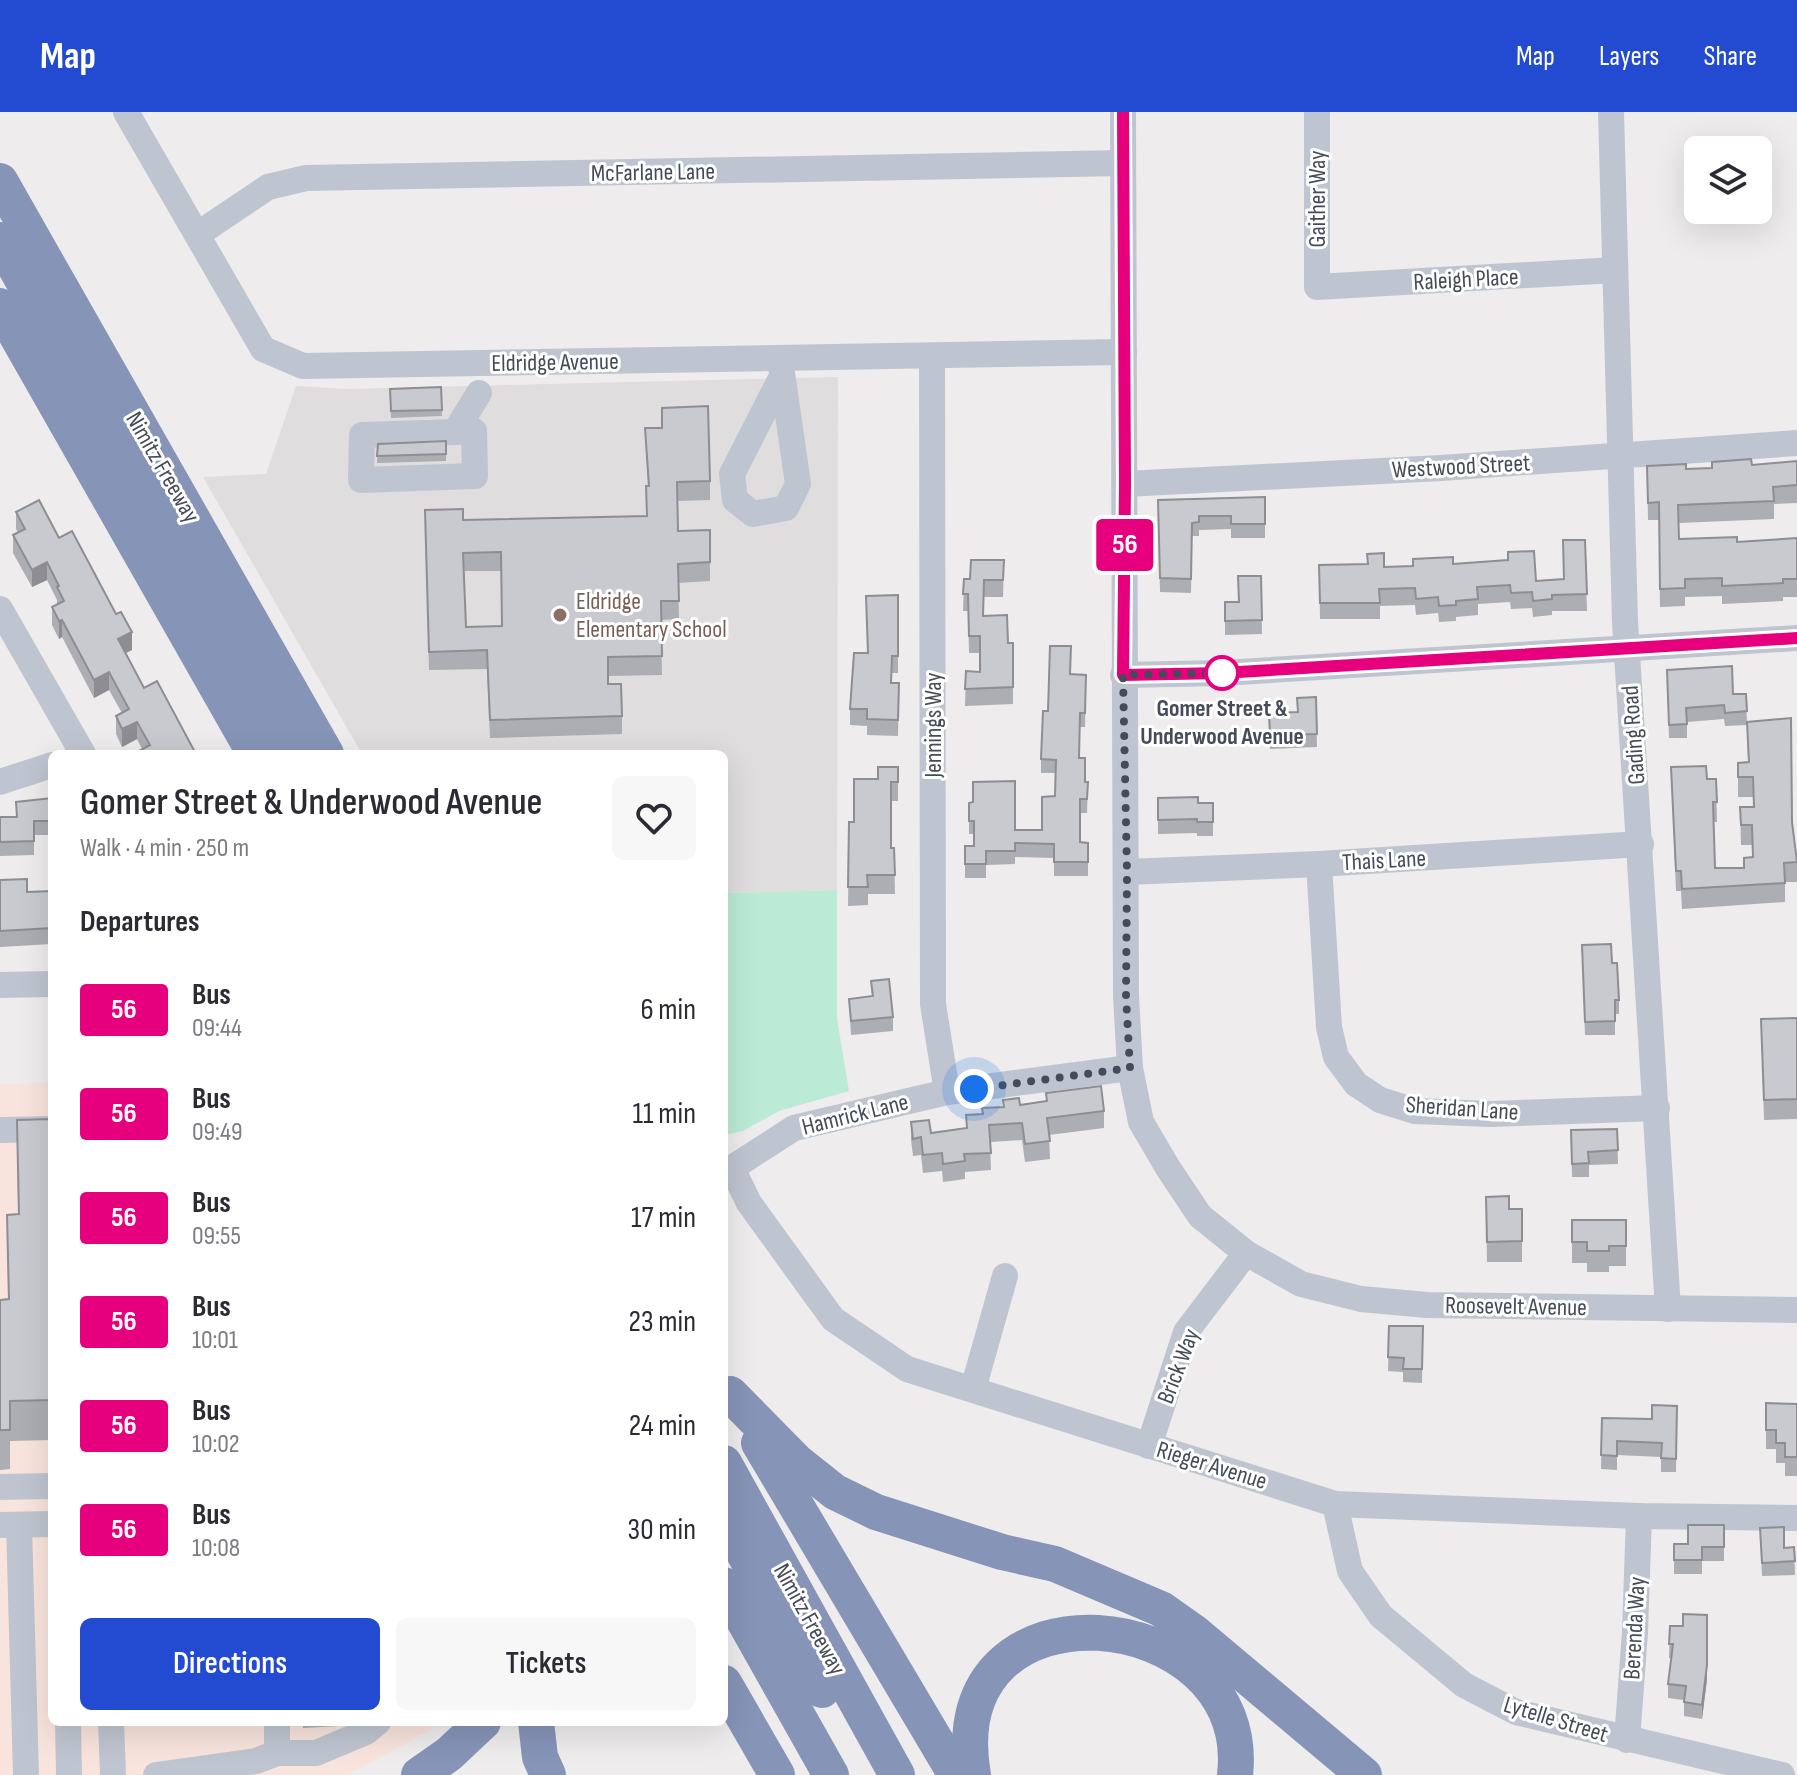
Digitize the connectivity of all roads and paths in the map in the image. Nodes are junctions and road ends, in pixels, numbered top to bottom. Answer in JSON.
{"nodes":[{"id":1,"x":126,"y":112,"type":"edge"},
{"id":2,"x":1123,"y":112,"type":"edge"},
{"id":3,"x":1317,"y":112,"type":"edge"},
{"id":4,"x":1611,"y":112,"type":"edge"},
{"id":5,"x":1123,"y":163,"type":"junction"},
{"id":6,"x":0,"y":181,"type":"edge"},
{"id":7,"x":198,"y":234,"type":"junction"},
{"id":8,"x":0,"y":240,"type":"edge"},
{"id":9,"x":1615,"y":270,"type":"junction"},
{"id":10,"x":1317,"y":287,"type":"joint"},
{"id":11,"x":0,"y":306,"type":"edge"},
{"id":12,"x":1124,"y":352,"type":"junction"},
{"id":13,"x":932,"y":357,"type":"junction"},
{"id":14,"x":481,"y":363,"type":"junction"},
{"id":15,"x":465,"y":432,"type":"dead end"},
{"id":16,"x":1797,"y":443,"type":"edge"},
{"id":17,"x":1620,"y":456,"type":"junction"},
{"id":18,"x":1125,"y":484,"type":"junction"},
{"id":19,"x":0,"y":609,"type":"edge"},
{"id":20,"x":1797,"y":638,"type":"edge"},
{"id":21,"x":1627,"y":648,"type":"junction"},
{"id":22,"x":1123,"y":675,"type":"junction"},
{"id":23,"x":81,"y":750,"type":"edge"},
{"id":24,"x":253,"y":750,"type":"edge"},
{"id":25,"x":289,"y":750,"type":"edge"},
{"id":26,"x":324,"y":750,"type":"edge"},
{"id":27,"x":48,"y":766,"type":"edge"},
{"id":28,"x":0,"y":782,"type":"edge"},
{"id":29,"x":1641,"y":844,"type":"junction"},
{"id":30,"x":1319,"y":864,"type":"junction"},
{"id":31,"x":1127,"y":872,"type":"junction"},
{"id":32,"x":48,"y":984,"type":"edge"},
{"id":33,"x":0,"y":985,"type":"edge"},
{"id":34,"x":1130,"y":1068,"type":"junction"},
{"id":35,"x":947,"y":1092,"type":"junction"},
{"id":36,"x":1657,"y":1108,"type":"junction"},
{"id":37,"x":48,"y":1129,"type":"edge"},
{"id":38,"x":0,"y":1130,"type":"edge"},
{"id":39,"x":732,"y":1168,"type":"joint"},
{"id":40,"x":1246,"y":1253,"type":"junction"},
{"id":41,"x":1005,"y":1276,"type":"dead end"},
{"id":42,"x":1668,"y":1309,"type":"junction"},
{"id":43,"x":1797,"y":1310,"type":"edge"},
{"id":44,"x":973,"y":1389,"type":"junction"},
{"id":45,"x":728,"y":1391,"type":"edge"},
{"id":46,"x":728,"y":1392,"type":"edge"},
{"id":47,"x":1149,"y":1446,"type":"junction"},
{"id":48,"x":728,"y":1470,"type":"edge"},
{"id":49,"x":48,"y":1486,"type":"edge"},
{"id":50,"x":0,"y":1487,"type":"edge"},
{"id":51,"x":1335,"y":1504,"type":"junction"},
{"id":52,"x":1639,"y":1516,"type":"junction"},
{"id":53,"x":1797,"y":1518,"type":"edge"},
{"id":54,"x":48,"y":1524,"type":"edge"},
{"id":55,"x":10,"y":1525,"type":"edge"},
{"id":56,"x":728,"y":1525,"type":"edge"},
{"id":57,"x":10,"y":1577,"type":"edge"},
{"id":58,"x":728,"y":1592,"type":"edge"},
{"id":59,"x":728,"y":1690,"type":"edge"},
{"id":60,"x":728,"y":1709,"type":"edge"},
{"id":61,"x":68,"y":1726,"type":"edge"},
{"id":62,"x":111,"y":1726,"type":"edge"},
{"id":63,"x":277,"y":1726,"type":"edge"},
{"id":64,"x":373,"y":1726,"type":"edge"},
{"id":65,"x":479,"y":1726,"type":"edge"},
{"id":66,"x":536,"y":1726,"type":"edge"},
{"id":67,"x":1627,"y":1740,"type":"junction"},
{"id":68,"x":277,"y":1753,"type":"junction"},
{"id":69,"x":777,"y":1774,"type":"edge"},
{"id":70,"x":26,"y":1775,"type":"edge"},
{"id":71,"x":69,"y":1775,"type":"edge"},
{"id":72,"x":113,"y":1775,"type":"edge"},
{"id":73,"x":156,"y":1775,"type":"edge"},
{"id":74,"x":419,"y":1775,"type":"edge"},
{"id":75,"x":548,"y":1775,"type":"edge"},
{"id":76,"x":831,"y":1775,"type":"edge"},
{"id":77,"x":870,"y":1775,"type":"edge"},
{"id":78,"x":897,"y":1775,"type":"edge"},
{"id":79,"x":956,"y":1775,"type":"edge"},
{"id":80,"x":973,"y":1775,"type":"edge"},
{"id":81,"x":1235,"y":1775,"type":"edge"},
{"id":82,"x":1364,"y":1775,"type":"edge"},
{"id":83,"x":1782,"y":1775,"type":"edge"}],
"edges":[{"from":1,"to":7,"type":"street","name":"Eldridge Avenue"},
{"from":2,"to":5,"type":"street","name":"Roosevelt Avenue"},
{"from":3,"to":10,"type":"street","name":"Gaither Way"},
{"from":4,"to":9,"type":"street","name":"Gading Road"},
{"from":5,"to":7,"type":"street","name":"McFarlane Lane"},
{"from":5,"to":12,"type":"street","name":"Roosevelt Avenue"},
{"from":6,"to":26,"type":"highway","name":"Nimitz Freeway"},
{"from":7,"to":14,"type":"street","name":"Eldridge Avenue"},
{"from":8,"to":25,"type":"highway"},
{"from":9,"to":10,"type":"street","name":"Raleigh Place"},
{"from":9,"to":17,"type":"street","name":"Gading Road"},
{"from":11,"to":24,"type":"highway"},
{"from":12,"to":13,"type":"street","name":"Eldridge Avenue"},
{"from":12,"to":18,"type":"street","name":"Roosevelt Avenue"},
{"from":13,"to":14,"type":"street","name":"Eldridge Avenue"},
{"from":13,"to":35,"type":"street","name":"Jennings Way"},
{"from":14,"to":15,"type":"street"},
{"from":16,"to":17,"type":"street","name":"Westwood Street"},
{"from":17,"to":18,"type":"street","name":"Westwood Street"},
{"from":17,"to":21,"type":"street","name":"Gading Road"},
{"from":18,"to":22,"type":"street","name":"Roosevelt Avenue"},
{"from":19,"to":23,"type":"street"},
{"from":20,"to":21,"type":"street"},
{"from":21,"to":22,"type":"street"},
{"from":21,"to":29,"type":"street","name":"Gading Road"},
{"from":22,"to":31,"type":"street","name":"Roosevelt Avenue"},
{"from":27,"to":28,"type":"street"},
{"from":29,"to":30,"type":"street","name":"Thais Lane"},
{"from":29,"to":36,"type":"street","name":"Gading Road"},
{"from":30,"to":31,"type":"street","name":"Thais Lane"},
{"from":30,"to":36,"type":"street","name":"Sheridan Lane"},
{"from":31,"to":34,"type":"street","name":"Roosevelt Avenue"},
{"from":32,"to":33,"type":"street"},
{"from":34,"to":35,"type":"street","name":"Hamrick Lane"},
{"from":34,"to":40,"type":"street","name":"Roosevelt Avenue"},
{"from":35,"to":39,"type":"street","name":"Hamrick Lane"},
{"from":36,"to":42,"type":"street","name":"Gading Road"},
{"from":37,"to":38,"type":"street"},
{"from":39,"to":44,"type":"street","name":"Rieger Avenue"},
{"from":40,"to":42,"type":"street","name":"Roosevelt Avenue"},
{"from":40,"to":47,"type":"street","name":"Brick Way"},
{"from":41,"to":44,"type":"street"},
{"from":42,"to":43,"type":"street","name":"Roosevelt Avenue"},
{"from":44,"to":47,"type":"street","name":"Rieger Avenue"},
{"from":45,"to":82,"type":"highway"},
{"from":46,"to":79,"type":"highway"},
{"from":47,"to":51,"type":"street","name":"Rieger Avenue"},
{"from":48,"to":78,"type":"highway","name":"Nimitz Freeway"},
{"from":49,"to":50,"type":"street"},
{"from":51,"to":52,"type":"street","name":"Rieger Avenue"},
{"from":51,"to":67,"type":"street","name":"Lytelle Street"},
{"from":52,"to":53,"type":"street","name":"Rieger Avenue"},
{"from":52,"to":67,"type":"street","name":"Berenda Way"},
{"from":54,"to":55,"type":"street"},
{"from":55,"to":57,"type":"street"},
{"from":56,"to":77,"type":"highway"},
{"from":57,"to":70,"type":"street"},
{"from":58,"to":76,"type":"highway"},
{"from":59,"to":69,"type":"highway"},
{"from":60,"to":69,"type":"highway"},
{"from":61,"to":71,"type":"street"},
{"from":62,"to":72,"type":"street"},
{"from":63,"to":68,"type":"street"},
{"from":64,"to":68,"type":"street"},
{"from":65,"to":74,"type":"highway"},
{"from":66,"to":75,"type":"highway"},
{"from":67,"to":83,"type":"street","name":"Lytelle Street"},
{"from":68,"to":73,"type":"street"},
{"from":80,"to":81,"type":"highway"}]}
